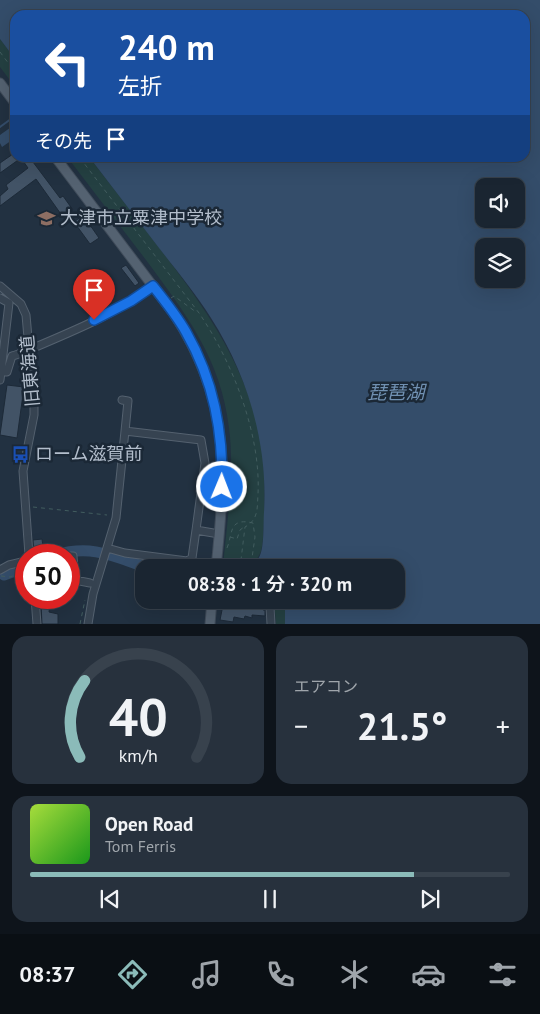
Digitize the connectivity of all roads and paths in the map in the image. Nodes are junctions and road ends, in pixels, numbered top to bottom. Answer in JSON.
{"nodes":[{"id":1,"x":0,"y":52,"type":"edge"},
{"id":2,"x":10,"y":65,"type":"edge"},
{"id":3,"x":1,"y":86,"type":"edge"},
{"id":4,"x":10,"y":97,"type":"edge"},
{"id":5,"x":59,"y":162,"type":"edge"},
{"id":6,"x":0,"y":286,"type":"edge"},
{"id":7,"x":153,"y":286,"type":"junction"},
{"id":8,"x":0,"y":298,"type":"edge"},
{"id":9,"x":170,"y":299,"type":"dead end"},
{"id":10,"x":199,"y":313,"type":"dead end"},
{"id":11,"x":29,"y":348,"type":"junction"},
{"id":12,"x":0,"y":375,"type":"edge"},
{"id":13,"x":122,"y":400,"type":"dead end"},
{"id":14,"x":125,"y":431,"type":"junction"},
{"id":15,"x":26,"y":507,"type":"junction"},
{"id":16,"x":107,"y":515,"type":"dead end"},
{"id":17,"x":253,"y":523,"type":"junction"},
{"id":18,"x":245,"y":527,"type":"junction"},
{"id":19,"x":196,"y":530,"type":"junction"},
{"id":20,"x":219,"y":534,"type":"junction"},
{"id":21,"x":230,"y":538,"type":"junction"},
{"id":22,"x":29,"y":544,"type":"edge"},
{"id":23,"x":223,"y":548,"type":"dead end"},
{"id":24,"x":106,"y":551,"type":"junction"},
{"id":25,"x":252,"y":558,"type":"dead end"},
{"id":26,"x":217,"y":559,"type":"edge"},
{"id":27,"x":241,"y":559,"type":"edge"},
{"id":28,"x":15,"y":564,"type":"edge"},
{"id":29,"x":0,"y":570,"type":"edge"},
{"id":30,"x":15,"y":574,"type":"edge"},
{"id":31,"x":0,"y":576,"type":"edge"},
{"id":32,"x":80,"y":581,"type":"edge"},
{"id":33,"x":90,"y":583,"type":"dead end"},
{"id":34,"x":36,"y":609,"type":"edge"},
{"id":35,"x":211,"y":609,"type":"edge"},
{"id":36,"x":270,"y":609,"type":"edge"},
{"id":37,"x":37,"y":624,"type":"edge"},
{"id":38,"x":88,"y":624,"type":"edge"},
{"id":39,"x":210,"y":624,"type":"edge"},
{"id":40,"x":271,"y":624,"type":"edge"}],
"edges":[{"from":1,"to":2,"type":"path"},
{"from":3,"to":4,"type":"main road"},
{"from":5,"to":7,"type":"main road"},
{"from":6,"to":11,"type":"street","name":"旧東海道"},
{"from":7,"to":11,"type":"street"},
{"from":7,"to":20,"type":"main road"},
{"from":8,"to":12,"type":"street"},
{"from":9,"to":10,"type":"path"},
{"from":11,"to":12,"type":"street"},
{"from":11,"to":15,"type":"street","name":"旧東海道"},
{"from":13,"to":14,"type":"street"},
{"from":14,"to":19,"type":"street"},
{"from":14,"to":24,"type":"street"},
{"from":15,"to":16,"type":"path"},
{"from":15,"to":22,"type":"street","name":"旧東海道"},
{"from":17,"to":18,"type":"path"},
{"from":17,"to":21,"type":"path"},
{"from":17,"to":25,"type":"path"},
{"from":18,"to":21,"type":"path"},
{"from":18,"to":27,"type":"path"},
{"from":19,"to":20,"type":"street"},
{"from":19,"to":24,"type":"street"},
{"from":20,"to":26,"type":"main road"},
{"from":21,"to":23,"type":"path"},
{"from":24,"to":38,"type":"street"},
{"from":28,"to":29,"type":"street"},
{"from":30,"to":31,"type":"path"},
{"from":32,"to":33,"type":"street"},
{"from":34,"to":37,"type":"street"},
{"from":35,"to":39,"type":"main road"},
{"from":36,"to":40,"type":"street"}]}
